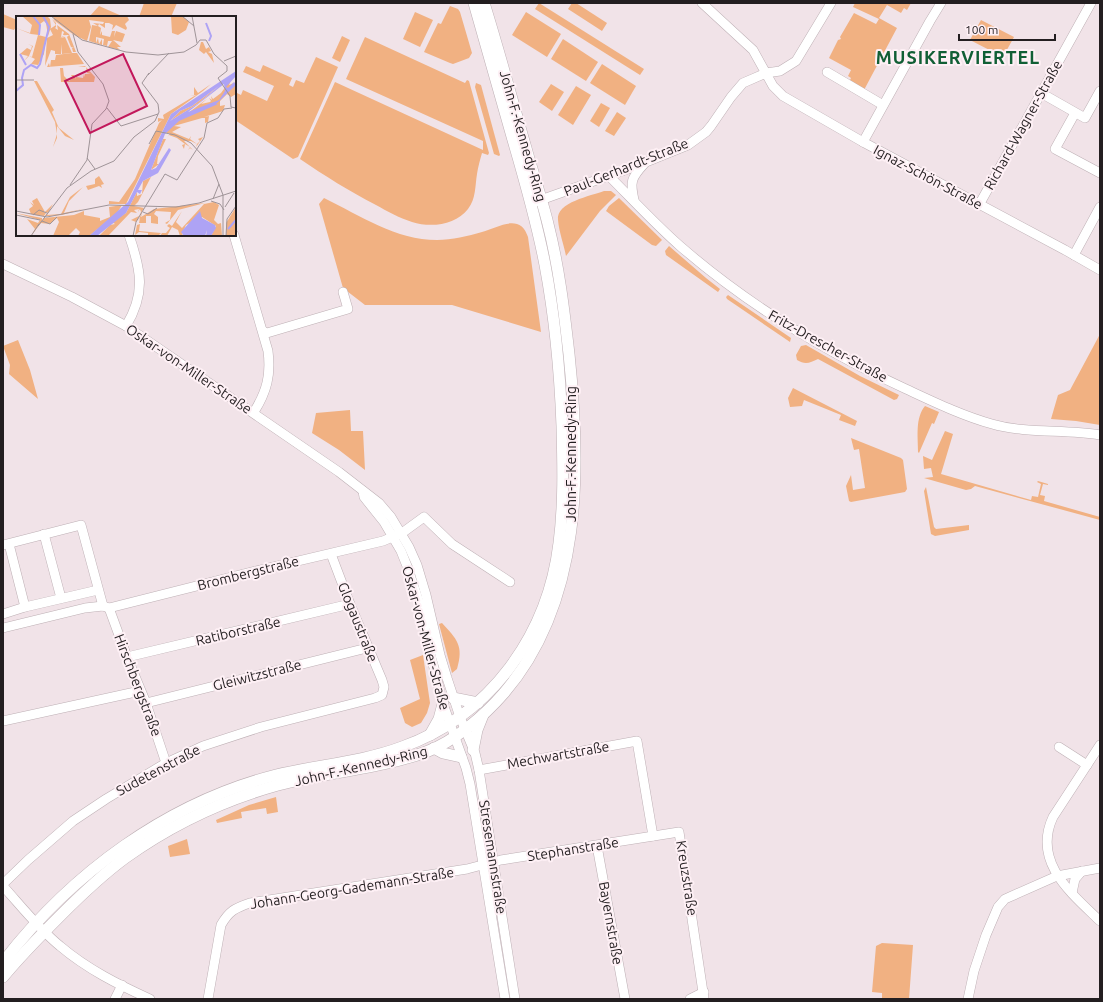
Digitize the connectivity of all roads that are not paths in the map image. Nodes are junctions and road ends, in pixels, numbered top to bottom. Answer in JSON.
{"nodes":[{"id":1,"x":474,"y":3,"type":"edge"},
{"id":2,"x":484,"y":3,"type":"edge"},
{"id":3,"x":702,"y":3,"type":"edge"},
{"id":4,"x":831,"y":3,"type":"edge"},
{"id":5,"x":941,"y":3,"type":"edge"},
{"id":6,"x":1091,"y":3,"type":"edge"},
{"id":7,"x":827,"y":72,"type":"dead end"},
{"id":8,"x":766,"y":73,"type":"junction"},
{"id":9,"x":1100,"y":91,"type":"edge"},
{"id":10,"x":1041,"y":93,"type":"junction"},
{"id":11,"x":883,"y":105,"type":"junction"},
{"id":12,"x":1075,"y":113,"type":"junction"},
{"id":13,"x":862,"y":142,"type":"junction"},
{"id":14,"x":645,"y":162,"type":"junction"},
{"id":15,"x":1100,"y":173,"type":"edge"},
{"id":16,"x":609,"y":176,"type":"junction"},
{"id":17,"x":542,"y":200,"type":"junction"},
{"id":18,"x":634,"y":201,"type":"junction"},
{"id":19,"x":530,"y":204,"type":"junction"},
{"id":20,"x":979,"y":205,"type":"junction"},
{"id":21,"x":1100,"y":207,"type":"edge"},
{"id":22,"x":129,"y":236,"type":"edge"},
{"id":23,"x":234,"y":236,"type":"edge"},
{"id":24,"x":1074,"y":255,"type":"junction"},
{"id":25,"x":3,"y":264,"type":"edge"},
{"id":26,"x":1100,"y":270,"type":"edge"},
{"id":27,"x":343,"y":292,"type":"dead end"},
{"id":28,"x":126,"y":326,"type":"junction"},
{"id":29,"x":263,"y":331,"type":"junction"},
{"id":30,"x":254,"y":412,"type":"junction"},
{"id":31,"x":1100,"y":435,"type":"edge"},
{"id":32,"x":363,"y":491,"type":"junction"},
{"id":33,"x":402,"y":533,"type":"junction"},
{"id":34,"x":44,"y":534,"type":"junction"},
{"id":35,"x":393,"y":537,"type":"junction"},
{"id":36,"x":6,"y":544,"type":"edge"},
{"id":37,"x":331,"y":554,"type":"junction"},
{"id":38,"x":510,"y":582,"type":"dead end"},
{"id":39,"x":98,"y":590,"type":"junction"},
{"id":40,"x":61,"y":598,"type":"junction"},
{"id":41,"x":350,"y":604,"type":"junction"},
{"id":42,"x":25,"y":607,"type":"junction"},
{"id":43,"x":106,"y":607,"type":"junction"},
{"id":44,"x":3,"y":614,"type":"edge"},
{"id":45,"x":3,"y":628,"type":"edge"},
{"id":46,"x":367,"y":648,"type":"junction"},
{"id":47,"x":127,"y":658,"type":"junction"},
{"id":48,"x":140,"y":691,"type":"junction"},
{"id":49,"x":384,"y":691,"type":"joint"},
{"id":50,"x":453,"y":698,"type":"junction"},
{"id":51,"x":146,"y":703,"type":"junction"},
{"id":52,"x":478,"y":703,"type":"junction"},
{"id":53,"x":443,"y":704,"type":"junction"},
{"id":54,"x":483,"y":715,"type":"junction"},
{"id":55,"x":460,"y":717,"type":"junction"},
{"id":56,"x":3,"y":721,"type":"edge"},
{"id":57,"x":450,"y":724,"type":"junction"},
{"id":58,"x":464,"y":729,"type":"junction"},
{"id":59,"x":430,"y":735,"type":"junction"},
{"id":60,"x":454,"y":736,"type":"junction"},
{"id":61,"x":637,"y":741,"type":"joint"},
{"id":62,"x":1100,"y":745,"type":"edge"},
{"id":63,"x":1059,"y":747,"type":"dead end"},
{"id":64,"x":434,"y":748,"type":"junction"},
{"id":65,"x":473,"y":750,"type":"junction"},
{"id":66,"x":461,"y":757,"type":"junction"},
{"id":67,"x":166,"y":763,"type":"junction"},
{"id":68,"x":1087,"y":765,"type":"junction"},
{"id":69,"x":479,"y":770,"type":"junction"},
{"id":70,"x":653,"y":836,"type":"junction"},
{"id":71,"x":596,"y":846,"type":"junction"},
{"id":72,"x":493,"y":863,"type":"junction"},
{"id":73,"x":483,"y":865,"type":"junction"},
{"id":74,"x":1100,"y":868,"type":"edge"},
{"id":75,"x":1082,"y":871,"type":"junction"},
{"id":76,"x":1057,"y":876,"type":"junction"},
{"id":77,"x":3,"y":885,"type":"edge"},
{"id":78,"x":1072,"y":893,"type":"junction"},
{"id":79,"x":502,"y":916,"type":"junction"},
{"id":80,"x":492,"y":918,"type":"junction"},
{"id":81,"x":1100,"y":921,"type":"edge"},
{"id":82,"x":36,"y":923,"type":"junction"},
{"id":83,"x":44,"y":931,"type":"junction"},
{"id":84,"x":3,"y":962,"type":"edge"},
{"id":85,"x":3,"y":977,"type":"edge"},
{"id":86,"x":122,"y":985,"type":"junction"},
{"id":87,"x":704,"y":996,"type":"edge"},
{"id":88,"x":115,"y":999,"type":"edge"},
{"id":89,"x":150,"y":999,"type":"edge"},
{"id":90,"x":208,"y":999,"type":"edge"},
{"id":91,"x":505,"y":999,"type":"edge"},
{"id":92,"x":516,"y":999,"type":"edge"},
{"id":93,"x":625,"y":999,"type":"edge"},
{"id":94,"x":690,"y":999,"type":"edge"},
{"id":95,"x":968,"y":999,"type":"edge"}],
"edges":[{"from":1,"to":19,"type":"main road","name":"John-F.-Kennedy-Ring"},
{"from":2,"to":17,"type":"main road","name":"John-F.-Kennedy-Ring"},
{"from":3,"to":8,"type":"street","name":"Ignaz-Schön-Straße"},
{"from":4,"to":8,"type":"street","name":"Paul-Gerhardt-Straße"},
{"from":5,"to":11,"type":"street"},
{"from":6,"to":10,"type":"street","name":"Richard-Wagner-Straße"},
{"from":7,"to":11,"type":"street"},
{"from":8,"to":13,"type":"street","name":"Ignaz-Schön-Straße"},
{"from":8,"to":14,"type":"street","name":"Paul-Gerhardt-Straße"},
{"from":9,"to":12,"type":"street"},
{"from":10,"to":12,"type":"street"},
{"from":10,"to":20,"type":"street","name":"Richard-Wagner-Straße"},
{"from":11,"to":13,"type":"street"},
{"from":12,"to":15,"type":"street"},
{"from":13,"to":20,"type":"street","name":"Ignaz-Schön-Straße"},
{"from":14,"to":16,"type":"street","name":"Paul-Gerhardt-Straße"},
{"from":14,"to":18,"type":"street"},
{"from":16,"to":17,"type":"street","name":"Paul-Gerhardt-Straße"},
{"from":16,"to":18,"type":"street","name":"Fritz-Drescher-Straße"},
{"from":17,"to":19,"type":"street","name":"Paul-Gerhardt-Straße"},
{"from":17,"to":54,"type":"main road","name":"John-F.-Kennedy-Ring"},
{"from":18,"to":31,"type":"street","name":"Fritz-Drescher-Straße"},
{"from":19,"to":52,"type":"main road","name":"John-F.-Kennedy-Ring"},
{"from":20,"to":24,"type":"street","name":"Ignaz-Schön-Straße"},
{"from":21,"to":24,"type":"street"},
{"from":22,"to":28,"type":"street"},
{"from":23,"to":29,"type":"street"},
{"from":24,"to":26,"type":"street","name":"Ignaz-Schön-Straße"},
{"from":25,"to":28,"type":"street","name":"Oskar-von-Miller-Straße"},
{"from":27,"to":29,"type":"street"},
{"from":28,"to":30,"type":"street","name":"Oskar-von-Miller-Straße"},
{"from":29,"to":30,"type":"street"},
{"from":30,"to":32,"type":"street","name":"Oskar-von-Miller-Straße"},
{"from":32,"to":33,"type":"street","name":"Oskar-von-Miller-Straße"},
{"from":32,"to":35,"type":"street","name":"Oskar-von-Miller-Straße"},
{"from":33,"to":35,"type":"street","name":"Brombergstraße"},
{"from":33,"to":38,"type":"street","name":"Brombergstraße"},
{"from":33,"to":50,"type":"street","name":"Oskar-von-Miller-Straße"},
{"from":34,"to":36,"type":"street"},
{"from":34,"to":39,"type":"street"},
{"from":34,"to":40,"type":"street"},
{"from":35,"to":37,"type":"street","name":"Brombergstraße"},
{"from":35,"to":53,"type":"street","name":"Oskar-von-Miller-Straße"},
{"from":36,"to":42,"type":"street"},
{"from":37,"to":41,"type":"street","name":"Glogaustraße"},
{"from":37,"to":43,"type":"street","name":"Brombergstraße"},
{"from":39,"to":40,"type":"street"},
{"from":39,"to":43,"type":"street"},
{"from":40,"to":42,"type":"street"},
{"from":41,"to":46,"type":"street","name":"Glogaustraße"},
{"from":41,"to":47,"type":"street","name":"Ratiborstraße"},
{"from":42,"to":44,"type":"street"},
{"from":43,"to":45,"type":"street","name":"Brombergstraße"},
{"from":43,"to":47,"type":"street","name":"Hirschbergstraße"},
{"from":46,"to":49,"type":"street","name":"Glogaustraße"},
{"from":46,"to":51,"type":"street","name":"Gleiwitzstraße"},
{"from":47,"to":48,"type":"street","name":"Hirschbergstraße"},
{"from":48,"to":51,"type":"street","name":"Hirschbergstraße"},
{"from":48,"to":56,"type":"street"},
{"from":49,"to":67,"type":"street","name":"Sudetenstraße"},
{"from":50,"to":52,"type":"main road"},
{"from":50,"to":55,"type":"street","name":"Oskar-von-Miller-Straße"},
{"from":51,"to":67,"type":"street","name":"Hirschbergstraße"},
{"from":52,"to":55,"type":"main road","name":"John-F.-Kennedy-Ring"},
{"from":53,"to":57,"type":"street","name":"Oskar-von-Miller-Straße"},
{"from":53,"to":59,"type":"main road"},
{"from":54,"to":58,"type":"main road","name":"John-F.-Kennedy-Ring"},
{"from":54,"to":65,"type":"main road"},
{"from":55,"to":57,"type":"main road","name":"John-F.-Kennedy-Ring"},
{"from":55,"to":58,"type":"street","name":"Stresemannstraße"},
{"from":57,"to":59,"type":"main road","name":"John-F.-Kennedy-Ring"},
{"from":57,"to":60,"type":"street","name":"Stresemannstraße"},
{"from":58,"to":60,"type":"main road","name":"John-F.-Kennedy-Ring"},
{"from":58,"to":65,"type":"street","name":"Stresemannstraße"},
{"from":59,"to":82,"type":"main road","name":"John-F.-Kennedy-Ring"},
{"from":60,"to":64,"type":"main road","name":"John-F.-Kennedy-Ring"},
{"from":60,"to":66,"type":"street","name":"Stresemannstraße"},
{"from":61,"to":69,"type":"street","name":"Mechwartstraße"},
{"from":61,"to":70,"type":"street","name":"Kreuzstraße"},
{"from":62,"to":68,"type":"street"},
{"from":63,"to":68,"type":"street"},
{"from":64,"to":66,"type":"main road"},
{"from":64,"to":83,"type":"main road","name":"John-F.-Kennedy-Ring"},
{"from":65,"to":69,"type":"street","name":"Stresemannstraße"},
{"from":66,"to":73,"type":"street","name":"Stresemannstraße"},
{"from":67,"to":77,"type":"street","name":"Sudetenstraße"},
{"from":68,"to":76,"type":"street"},
{"from":69,"to":72,"type":"street","name":"Stresemannstraße"},
{"from":70,"to":71,"type":"street","name":"Stephanstraße"},
{"from":70,"to":87,"type":"street","name":"Kreuzstraße"},
{"from":71,"to":72,"type":"street","name":"Stephanstraße"},
{"from":71,"to":93,"type":"street","name":"Bayernstraße"},
{"from":72,"to":73,"type":"street","name":"Johann-Georg-Gademann-Straße"},
{"from":72,"to":79,"type":"street","name":"Stresemannstraße"},
{"from":73,"to":80,"type":"street","name":"Stresemannstraße"},
{"from":73,"to":90,"type":"street","name":"Johann-Georg-Gademann-Straße"},
{"from":74,"to":75,"type":"street"},
{"from":75,"to":76,"type":"street"},
{"from":75,"to":78,"type":"street"},
{"from":76,"to":78,"type":"street"},
{"from":76,"to":95,"type":"street"},
{"from":77,"to":82,"type":"street"},
{"from":78,"to":81,"type":"street"},
{"from":79,"to":80,"type":"street"},
{"from":79,"to":92,"type":"street","name":"Stresemannstraße"},
{"from":80,"to":91,"type":"street","name":"Stresemannstraße"},
{"from":82,"to":83,"type":"street"},
{"from":82,"to":84,"type":"main road","name":"John-F.-Kennedy-Ring"},
{"from":83,"to":85,"type":"main road","name":"John-F.-Kennedy-Ring"},
{"from":83,"to":86,"type":"street"},
{"from":86,"to":88,"type":"street"},
{"from":86,"to":89,"type":"street"},
{"from":87,"to":94,"type":"street"}]}
